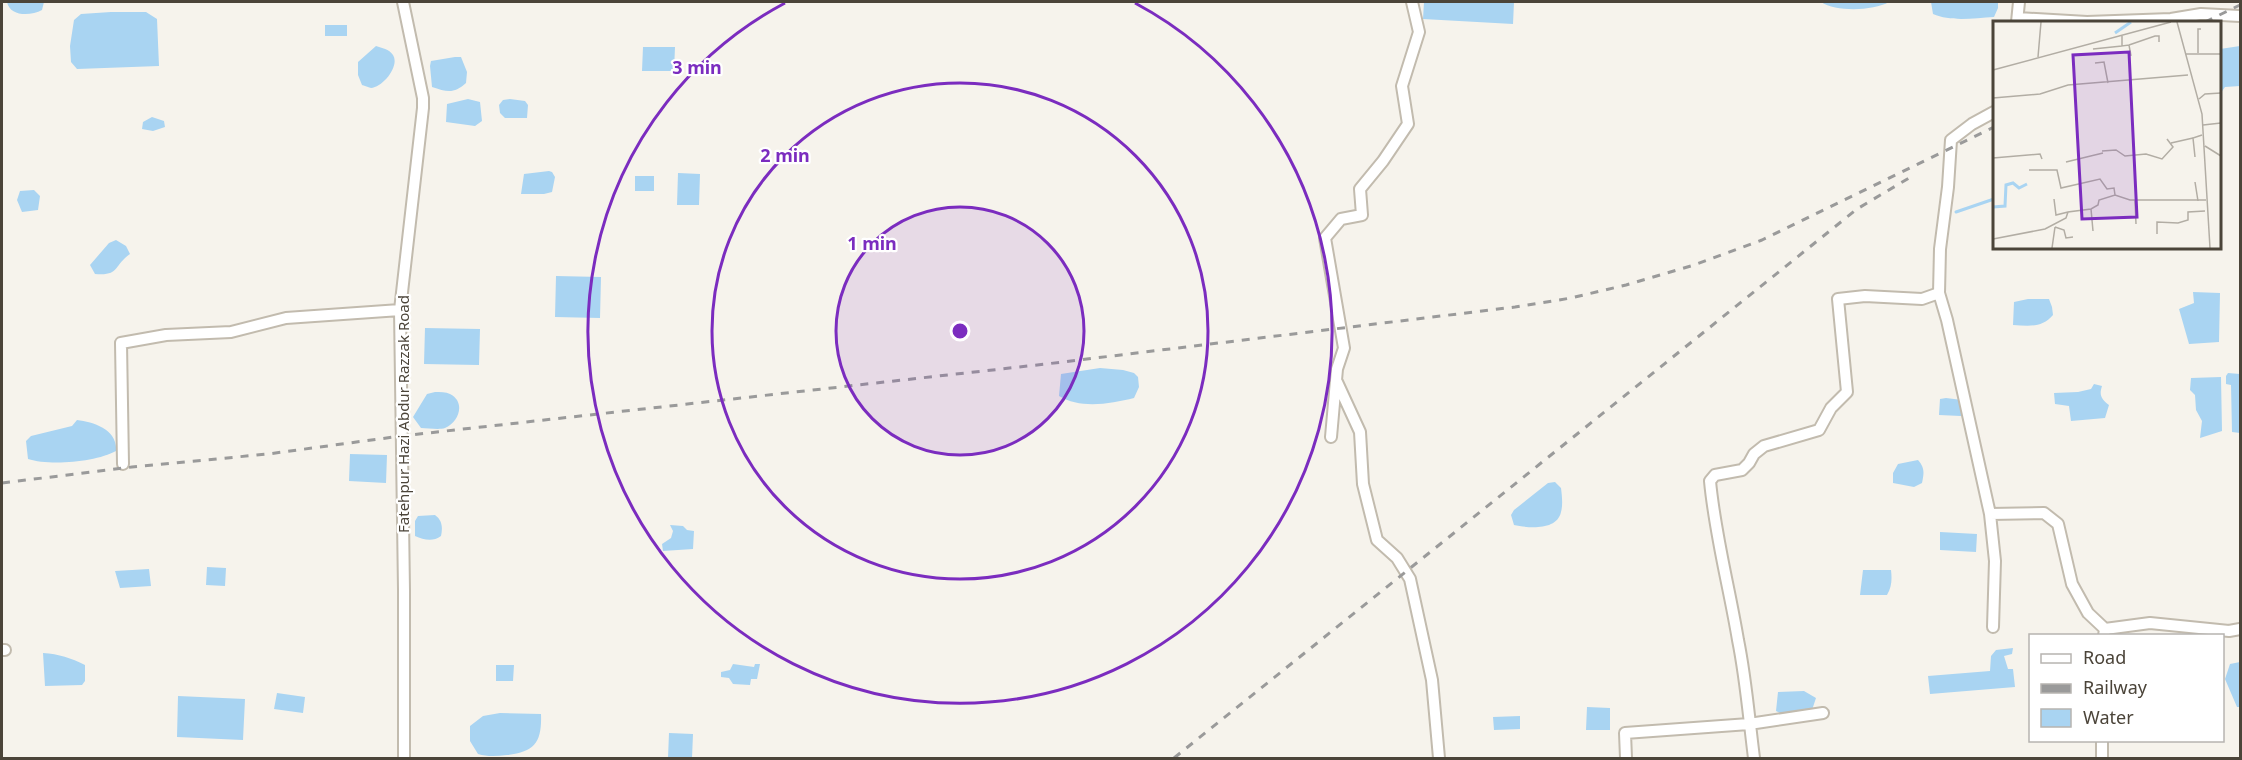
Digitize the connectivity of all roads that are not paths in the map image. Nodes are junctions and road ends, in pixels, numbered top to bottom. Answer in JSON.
{"nodes":[{"id":1,"x":403,"y":2,"type":"edge"},
{"id":2,"x":1412,"y":2,"type":"edge"},
{"id":3,"x":2019,"y":2,"type":"edge"},
{"id":4,"x":2241,"y":16,"type":"edge"},
{"id":5,"x":2018,"y":20,"type":"edge"},
{"id":6,"x":1993,"y":113,"type":"edge"},
{"id":7,"x":1939,"y":293,"type":"junction"},
{"id":8,"x":400,"y":310,"type":"junction"},
{"id":9,"x":1336,"y":379,"type":"junction"},
{"id":10,"x":1331,"y":437,"type":"dead end"},
{"id":11,"x":123,"y":464,"type":"dead end"},
{"id":12,"x":1990,"y":514,"type":"junction"},
{"id":13,"x":1993,"y":627,"type":"dead end"},
{"id":14,"x":2241,"y":629,"type":"edge"},
{"id":15,"x":2104,"y":632,"type":"edge"},
{"id":16,"x":1823,"y":713,"type":"dead end"},
{"id":17,"x":1749,"y":724,"type":"junction"},
{"id":18,"x":2102,"y":742,"type":"edge"},
{"id":19,"x":404,"y":759,"type":"edge"},
{"id":20,"x":1439,"y":759,"type":"edge"},
{"id":21,"x":1626,"y":759,"type":"edge"},
{"id":22,"x":1754,"y":759,"type":"edge"},
{"id":23,"x":2102,"y":759,"type":"edge"}],
"edges":[{"from":1,"to":8,"type":"street","name":"Fatehpur Hazi Abdur Razzak Road"},
{"from":2,"to":9,"type":"street"},
{"from":3,"to":5,"type":"street"},
{"from":4,"to":5,"type":"street"},
{"from":6,"to":7,"type":"street"},
{"from":7,"to":12,"type":"street"},
{"from":7,"to":17,"type":"street"},
{"from":8,"to":11,"type":"street"},
{"from":8,"to":19,"type":"street","name":"Fatehpur Hazi Abdur Razzak Road"},
{"from":9,"to":10,"type":"street"},
{"from":9,"to":20,"type":"street"},
{"from":12,"to":13,"type":"street"},
{"from":12,"to":15,"type":"street"},
{"from":14,"to":15,"type":"street"},
{"from":16,"to":17,"type":"street"},
{"from":17,"to":21,"type":"street"},
{"from":17,"to":22,"type":"street"},
{"from":18,"to":23,"type":"street"}]}
